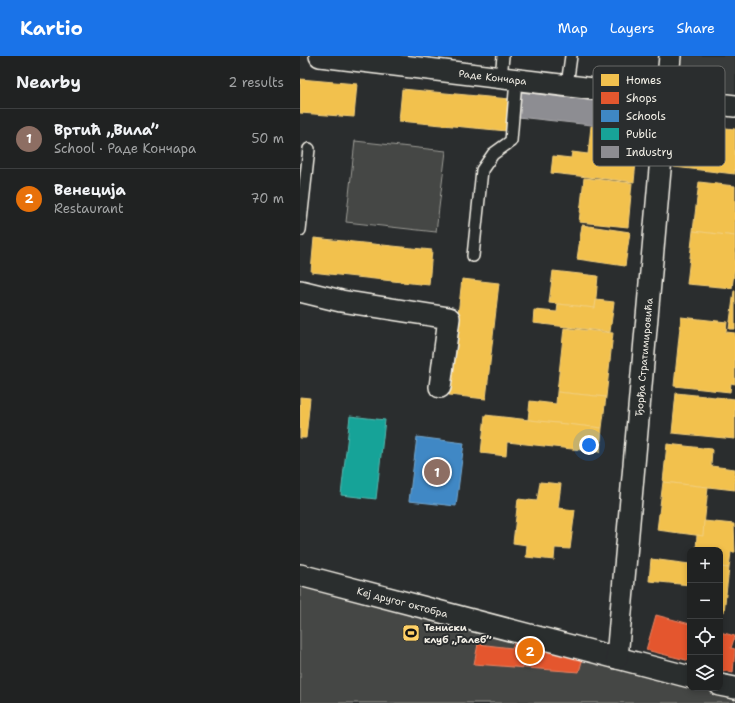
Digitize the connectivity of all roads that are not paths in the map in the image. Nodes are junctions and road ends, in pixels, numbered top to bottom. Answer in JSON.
{"nodes":[{"id":1,"x":320,"y":56,"type":"edge"},
{"id":2,"x":503,"y":56,"type":"edge"},
{"id":3,"x":571,"y":56,"type":"edge"},
{"id":4,"x":670,"y":56,"type":"edge"},
{"id":5,"x":669,"y":66,"type":"edge"},
{"id":6,"x":509,"y":79,"type":"junction"},
{"id":7,"x":567,"y":85,"type":"junction"},
{"id":8,"x":593,"y":88,"type":"edge"},
{"id":9,"x":725,"y":105,"type":"edge"},
{"id":10,"x":735,"y":106,"type":"edge"},
{"id":11,"x":309,"y":149,"type":"dead end"},
{"id":12,"x":660,"y":166,"type":"edge"},
{"id":13,"x":300,"y":230,"type":"edge"},
{"id":14,"x":473,"y":256,"type":"dead end"},
{"id":15,"x":300,"y":291,"type":"edge"},
{"id":16,"x":440,"y":387,"type":"dead end"},
{"id":17,"x":300,"y":575,"type":"edge"},
{"id":18,"x":617,"y":658,"type":"junction"},
{"id":19,"x":687,"y":676,"type":"edge"},
{"id":20,"x":723,"y":686,"type":"edge"},
{"id":21,"x":735,"y":688,"type":"edge"}],
"edges":[{"from":1,"to":6,"type":"street","name":"Раде Кончара"},
{"from":2,"to":6,"type":"lane"},
{"from":3,"to":7,"type":"lane"},
{"from":4,"to":5,"type":"street","name":"Ђорђа Стратимировића"},
{"from":6,"to":7,"type":"street","name":"Раде Кончара"},
{"from":6,"to":14,"type":"lane"},
{"from":7,"to":8,"type":"street","name":"Раде Кончара"},
{"from":9,"to":10,"type":"street","name":"Раде Кончара"},
{"from":11,"to":13,"type":"lane"},
{"from":12,"to":18,"type":"street","name":"Ђорђа Стратимировића"},
{"from":15,"to":16,"type":"street"},
{"from":17,"to":18,"type":"street","name":"Кеј другог октобра"},
{"from":18,"to":19,"type":"street","name":"Кеј другог октобра"},
{"from":20,"to":21,"type":"street"}]}
